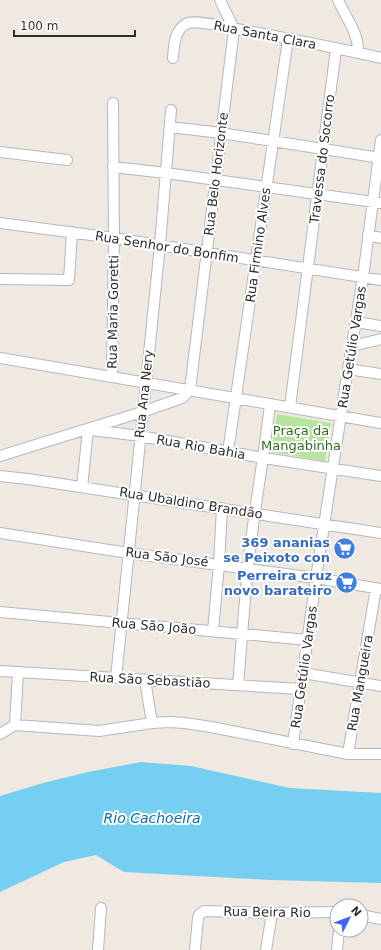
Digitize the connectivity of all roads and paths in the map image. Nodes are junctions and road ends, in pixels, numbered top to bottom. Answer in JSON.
{"nodes":[{"id":1,"x":220,"y":0,"type":"edge"},
{"id":2,"x":338,"y":0,"type":"edge"},
{"id":3,"x":234,"y":29,"type":"junction"},
{"id":4,"x":288,"y":39,"type":"junction"},
{"id":5,"x":336,"y":49,"type":"junction"},
{"id":6,"x":358,"y":53,"type":"junction"},
{"id":7,"x":173,"y":58,"type":"dead end"},
{"id":8,"x":381,"y":58,"type":"edge"},
{"id":9,"x":113,"y":103,"type":"dead end"},
{"id":10,"x":171,"y":110,"type":"dead end"},
{"id":11,"x":170,"y":127,"type":"junction"},
{"id":12,"x":221,"y":133,"type":"junction"},
{"id":13,"x":381,"y":140,"type":"edge"},
{"id":14,"x":273,"y":141,"type":"junction"},
{"id":15,"x":323,"y":148,"type":"junction"},
{"id":16,"x":0,"y":152,"type":"edge"},
{"id":17,"x":380,"y":158,"type":"edge"},
{"id":18,"x":67,"y":160,"type":"dead end"},
{"id":19,"x":113,"y":167,"type":"junction"},
{"id":20,"x":166,"y":173,"type":"junction"},
{"id":21,"x":216,"y":180,"type":"junction"},
{"id":22,"x":266,"y":187,"type":"junction"},
{"id":23,"x":318,"y":193,"type":"junction"},
{"id":24,"x":377,"y":202,"type":"edge"},
{"id":25,"x":0,"y":223,"type":"edge"},
{"id":26,"x":72,"y":232,"type":"junction"},
{"id":27,"x":368,"y":236,"type":"junction"},
{"id":28,"x":114,"y":238,"type":"junction"},
{"id":29,"x":381,"y":238,"type":"edge"},
{"id":30,"x":160,"y":245,"type":"junction"},
{"id":31,"x":207,"y":253,"type":"junction"},
{"id":32,"x":256,"y":260,"type":"junction"},
{"id":33,"x":308,"y":269,"type":"junction"},
{"id":34,"x":363,"y":277,"type":"junction"},
{"id":35,"x":0,"y":279,"type":"edge"},
{"id":36,"x":381,"y":280,"type":"edge"},
{"id":37,"x":356,"y":322,"type":"junction"},
{"id":38,"x":381,"y":326,"type":"edge"},
{"id":39,"x":381,"y":340,"type":"edge"},
{"id":40,"x":352,"y":346,"type":"junction"},
{"id":41,"x":0,"y":358,"type":"edge"},
{"id":42,"x":348,"y":369,"type":"junction"},
{"id":43,"x":381,"y":374,"type":"edge"},
{"id":44,"x":112,"y":377,"type":"junction"},
{"id":45,"x":146,"y":383,"type":"junction"},
{"id":46,"x":190,"y":390,"type":"junction"},
{"id":47,"x":236,"y":398,"type":"junction"},
{"id":48,"x":270,"y":404,"type":"junction"},
{"id":49,"x":290,"y":407,"type":"junction"},
{"id":50,"x":142,"y":412,"type":"junction"},
{"id":51,"x":341,"y":416,"type":"junction"},
{"id":52,"x":381,"y":423,"type":"edge"},
{"id":53,"x":88,"y":430,"type":"junction"},
{"id":54,"x":140,"y":436,"type":"junction"},
{"id":55,"x":228,"y":452,"type":"junction"},
{"id":56,"x":0,"y":456,"type":"edge"},
{"id":57,"x":264,"y":458,"type":"junction"},
{"id":58,"x":332,"y":469,"type":"junction"},
{"id":59,"x":0,"y":476,"type":"edge"},
{"id":60,"x":381,"y":476,"type":"edge"},
{"id":61,"x":82,"y":487,"type":"junction"},
{"id":62,"x":134,"y":495,"type":"junction"},
{"id":63,"x":222,"y":508,"type":"junction"},
{"id":64,"x":254,"y":513,"type":"junction"},
{"id":65,"x":324,"y":524,"type":"junction"},
{"id":66,"x":0,"y":533,"type":"edge"},
{"id":67,"x":381,"y":533,"type":"edge"},
{"id":68,"x":128,"y":553,"type":"junction"},
{"id":69,"x":219,"y":564,"type":"junction"},
{"id":70,"x":248,"y":569,"type":"junction"},
{"id":71,"x":316,"y":578,"type":"junction"},
{"id":72,"x":378,"y":588,"type":"edge"},
{"id":73,"x":0,"y":612,"type":"edge"},
{"id":74,"x":122,"y":623,"type":"junction"},
{"id":75,"x":213,"y":631,"type":"junction"},
{"id":76,"x":242,"y":634,"type":"junction"},
{"id":77,"x":308,"y":640,"type":"junction"},
{"id":78,"x":0,"y":671,"type":"edge"},
{"id":79,"x":18,"y":672,"type":"junction"},
{"id":80,"x":303,"y":673,"type":"junction"},
{"id":81,"x":116,"y":678,"type":"junction"},
{"id":82,"x":145,"y":680,"type":"junction"},
{"id":83,"x":360,"y":683,"type":"junction"},
{"id":84,"x":238,"y":685,"type":"junction"},
{"id":85,"x":381,"y":686,"type":"edge"},
{"id":86,"x":300,"y":689,"type":"junction"},
{"id":87,"x":152,"y":723,"type":"junction"},
{"id":88,"x":15,"y":725,"type":"junction"},
{"id":89,"x":0,"y":734,"type":"edge"},
{"id":90,"x":293,"y":744,"type":"junction"},
{"id":91,"x":348,"y":754,"type":"junction"},
{"id":92,"x":381,"y":754,"type":"edge"},
{"id":93,"x":101,"y":908,"type":"dead end"},
{"id":94,"x":329,"y":912,"type":"edge"},
{"id":95,"x":272,"y":913,"type":"junction"},
{"id":96,"x":369,"y":917,"type":"edge"},
{"id":97,"x":381,"y":919,"type":"edge"},
{"id":98,"x":338,"y":938,"type":"edge"},
{"id":99,"x":98,"y":950,"type":"edge"},
{"id":100,"x":195,"y":950,"type":"edge"},
{"id":101,"x":266,"y":950,"type":"edge"},
{"id":102,"x":337,"y":950,"type":"edge"}],
"edges":[{"from":1,"to":3,"type":"street"},
{"from":2,"to":6,"type":"street"},
{"from":3,"to":4,"type":"street","name":"Rua Santa Clara"},
{"from":3,"to":7,"type":"street","name":"Rua Santa Clara"},
{"from":3,"to":12,"type":"street","name":"Rua Belo Horizonte"},
{"from":4,"to":5,"type":"street","name":"Rua Santa Clara"},
{"from":4,"to":14,"type":"street","name":"Rua Firmino Alves"},
{"from":5,"to":6,"type":"street","name":"Rua Santa Clara"},
{"from":5,"to":15,"type":"street","name":"Travessa do Socorro"},
{"from":6,"to":8,"type":"street","name":"Rua Santa Clara"},
{"from":9,"to":19,"type":"street","name":"Rua Maria Goretti"},
{"from":10,"to":11,"type":"street","name":"Rua Ana Nery"},
{"from":11,"to":12,"type":"street"},
{"from":11,"to":20,"type":"street","name":"Rua Ana Nery"},
{"from":12,"to":14,"type":"street"},
{"from":12,"to":21,"type":"street","name":"Rua Belo Horizonte"},
{"from":13,"to":17,"type":"street","name":"Rua Getúlio Vargas"},
{"from":14,"to":15,"type":"street"},
{"from":14,"to":22,"type":"street","name":"Rua Firmino Alves"},
{"from":15,"to":17,"type":"street"},
{"from":15,"to":23,"type":"street","name":"Travessa do Socorro"},
{"from":16,"to":18,"type":"street"},
{"from":17,"to":24,"type":"street","name":"Rua Getúlio Vargas"},
{"from":19,"to":20,"type":"street"},
{"from":19,"to":28,"type":"street","name":"Rua Maria Goretti"},
{"from":20,"to":21,"type":"street"},
{"from":20,"to":30,"type":"street","name":"Rua Ana Nery"},
{"from":21,"to":22,"type":"street"},
{"from":21,"to":31,"type":"street","name":"Rua Belo Horizonte"},
{"from":22,"to":23,"type":"street"},
{"from":22,"to":32,"type":"street","name":"Rua Firmino Alves"},
{"from":23,"to":24,"type":"street"},
{"from":23,"to":33,"type":"street","name":"Travessa do Socorro"},
{"from":24,"to":27,"type":"street","name":"Rua Getúlio Vargas"},
{"from":25,"to":26,"type":"street","name":"Rua Senhor do Bonfim"},
{"from":26,"to":28,"type":"street","name":"Rua Senhor do Bonfim"},
{"from":26,"to":35,"type":"street"},
{"from":27,"to":29,"type":"street"},
{"from":27,"to":34,"type":"street","name":"Rua Getúlio Vargas"},
{"from":28,"to":30,"type":"street","name":"Rua Senhor do Bonfim"},
{"from":28,"to":44,"type":"street","name":"Rua Maria Goretti"},
{"from":30,"to":31,"type":"street","name":"Rua Senhor do Bonfim"},
{"from":30,"to":45,"type":"street","name":"Rua Ana Nery"},
{"from":31,"to":32,"type":"street","name":"Rua Senhor do Bonfim"},
{"from":31,"to":46,"type":"street","name":"Rua Belo Horizonte"},
{"from":32,"to":33,"type":"street","name":"Rua Senhor do Bonfim"},
{"from":32,"to":47,"type":"street","name":"Rua Firmino Alves"},
{"from":33,"to":34,"type":"street","name":"Rua Senhor do Bonfim"},
{"from":33,"to":49,"type":"street","name":"Travessa do Socorro"},
{"from":34,"to":36,"type":"street","name":"Rua Senhor do Bonfim"},
{"from":34,"to":37,"type":"street","name":"Rua Getúlio Vargas"},
{"from":37,"to":38,"type":"street"},
{"from":37,"to":40,"type":"street","name":"Rua Getúlio Vargas"},
{"from":39,"to":40,"type":"street"},
{"from":40,"to":42,"type":"street","name":"Rua Getúlio Vargas"},
{"from":41,"to":44,"type":"street"},
{"from":42,"to":43,"type":"street"},
{"from":42,"to":51,"type":"street","name":"Rua Getúlio Vargas"},
{"from":44,"to":45,"type":"street"},
{"from":45,"to":46,"type":"street"},
{"from":45,"to":50,"type":"street","name":"Rua Ana Nery"},
{"from":46,"to":47,"type":"street"},
{"from":46,"to":50,"type":"street"},
{"from":47,"to":48,"type":"street"},
{"from":47,"to":55,"type":"street","name":"Rua Firmino Alves"},
{"from":48,"to":49,"type":"street"},
{"from":48,"to":57,"type":"street"},
{"from":49,"to":51,"type":"street"},
{"from":50,"to":53,"type":"street"},
{"from":50,"to":54,"type":"street","name":"Rua Ana Nery"},
{"from":51,"to":52,"type":"street"},
{"from":51,"to":58,"type":"street","name":"Rua Getúlio Vargas"},
{"from":53,"to":54,"type":"street","name":"Rua Rio Bahia"},
{"from":53,"to":56,"type":"street","name":"Rua Rio Bahia"},
{"from":53,"to":61,"type":"street"},
{"from":54,"to":55,"type":"street","name":"Rua Rio Bahia"},
{"from":54,"to":62,"type":"street","name":"Rua Ana Nery"},
{"from":55,"to":57,"type":"street","name":"Rua Rio Bahia"},
{"from":57,"to":58,"type":"street","name":"Rua Rio Bahia"},
{"from":57,"to":64,"type":"street"},
{"from":58,"to":60,"type":"street","name":"Rua Rio Bahia"},
{"from":58,"to":65,"type":"street","name":"Rua Getúlio Vargas"},
{"from":59,"to":61,"type":"street","name":"Rua Ubaldino Brandão"},
{"from":61,"to":62,"type":"street","name":"Rua Ubaldino Brandão"},
{"from":62,"to":63,"type":"street","name":"Rua Ubaldino Brandão"},
{"from":62,"to":68,"type":"street","name":"Rua Ana Nery"},
{"from":63,"to":64,"type":"street","name":"Rua Ubaldino Brandão"},
{"from":63,"to":69,"type":"street"},
{"from":64,"to":65,"type":"street","name":"Rua Ubaldino Brandão"},
{"from":64,"to":70,"type":"street"},
{"from":65,"to":67,"type":"street","name":"Rua Ubaldino Brandão"},
{"from":65,"to":71,"type":"street","name":"Rua Getúlio Vargas"},
{"from":66,"to":68,"type":"street","name":"Rua São José"},
{"from":68,"to":69,"type":"street","name":"Rua São José"},
{"from":68,"to":74,"type":"street","name":"Rua Ana Nery"},
{"from":69,"to":70,"type":"street","name":"Rua São José"},
{"from":69,"to":75,"type":"street"},
{"from":70,"to":71,"type":"street","name":"Rua São José"},
{"from":70,"to":76,"type":"street"},
{"from":71,"to":72,"type":"street","name":"Rua São José"},
{"from":71,"to":77,"type":"street","name":"Rua Getúlio Vargas"},
{"from":72,"to":83,"type":"street","name":"Rua Mangueira"},
{"from":73,"to":74,"type":"street","name":"Rua São João"},
{"from":74,"to":75,"type":"street","name":"Rua São João"},
{"from":74,"to":81,"type":"street","name":"Rua Ana Nery"},
{"from":75,"to":76,"type":"street","name":"Rua São João"},
{"from":76,"to":77,"type":"street","name":"Rua São João"},
{"from":76,"to":84,"type":"street"},
{"from":77,"to":80,"type":"street","name":"Rua Getúlio Vargas"},
{"from":78,"to":79,"type":"street","name":"Rua São Sebastião"},
{"from":79,"to":81,"type":"street","name":"Rua São Sebastião"},
{"from":79,"to":88,"type":"street"},
{"from":80,"to":83,"type":"street"},
{"from":80,"to":86,"type":"street","name":"Rua Getúlio Vargas"},
{"from":81,"to":82,"type":"street","name":"Rua São Sebastião"},
{"from":82,"to":84,"type":"street","name":"Rua São Sebastião"},
{"from":82,"to":87,"type":"street"},
{"from":83,"to":85,"type":"street"},
{"from":83,"to":91,"type":"street","name":"Rua Mangueira"},
{"from":84,"to":86,"type":"street","name":"Rua São Sebastião"},
{"from":86,"to":90,"type":"street","name":"Rua Getúlio Vargas"},
{"from":87,"to":88,"type":"street"},
{"from":87,"to":90,"type":"street"},
{"from":88,"to":89,"type":"street"},
{"from":90,"to":91,"type":"street"},
{"from":91,"to":92,"type":"street"},
{"from":93,"to":99,"type":"street"},
{"from":94,"to":95,"type":"street","name":"Rua Beira Rio"},
{"from":95,"to":100,"type":"street","name":"Rua Beira Rio"},
{"from":95,"to":101,"type":"street"},
{"from":96,"to":97,"type":"street"},
{"from":98,"to":102,"type":"street"}]}
